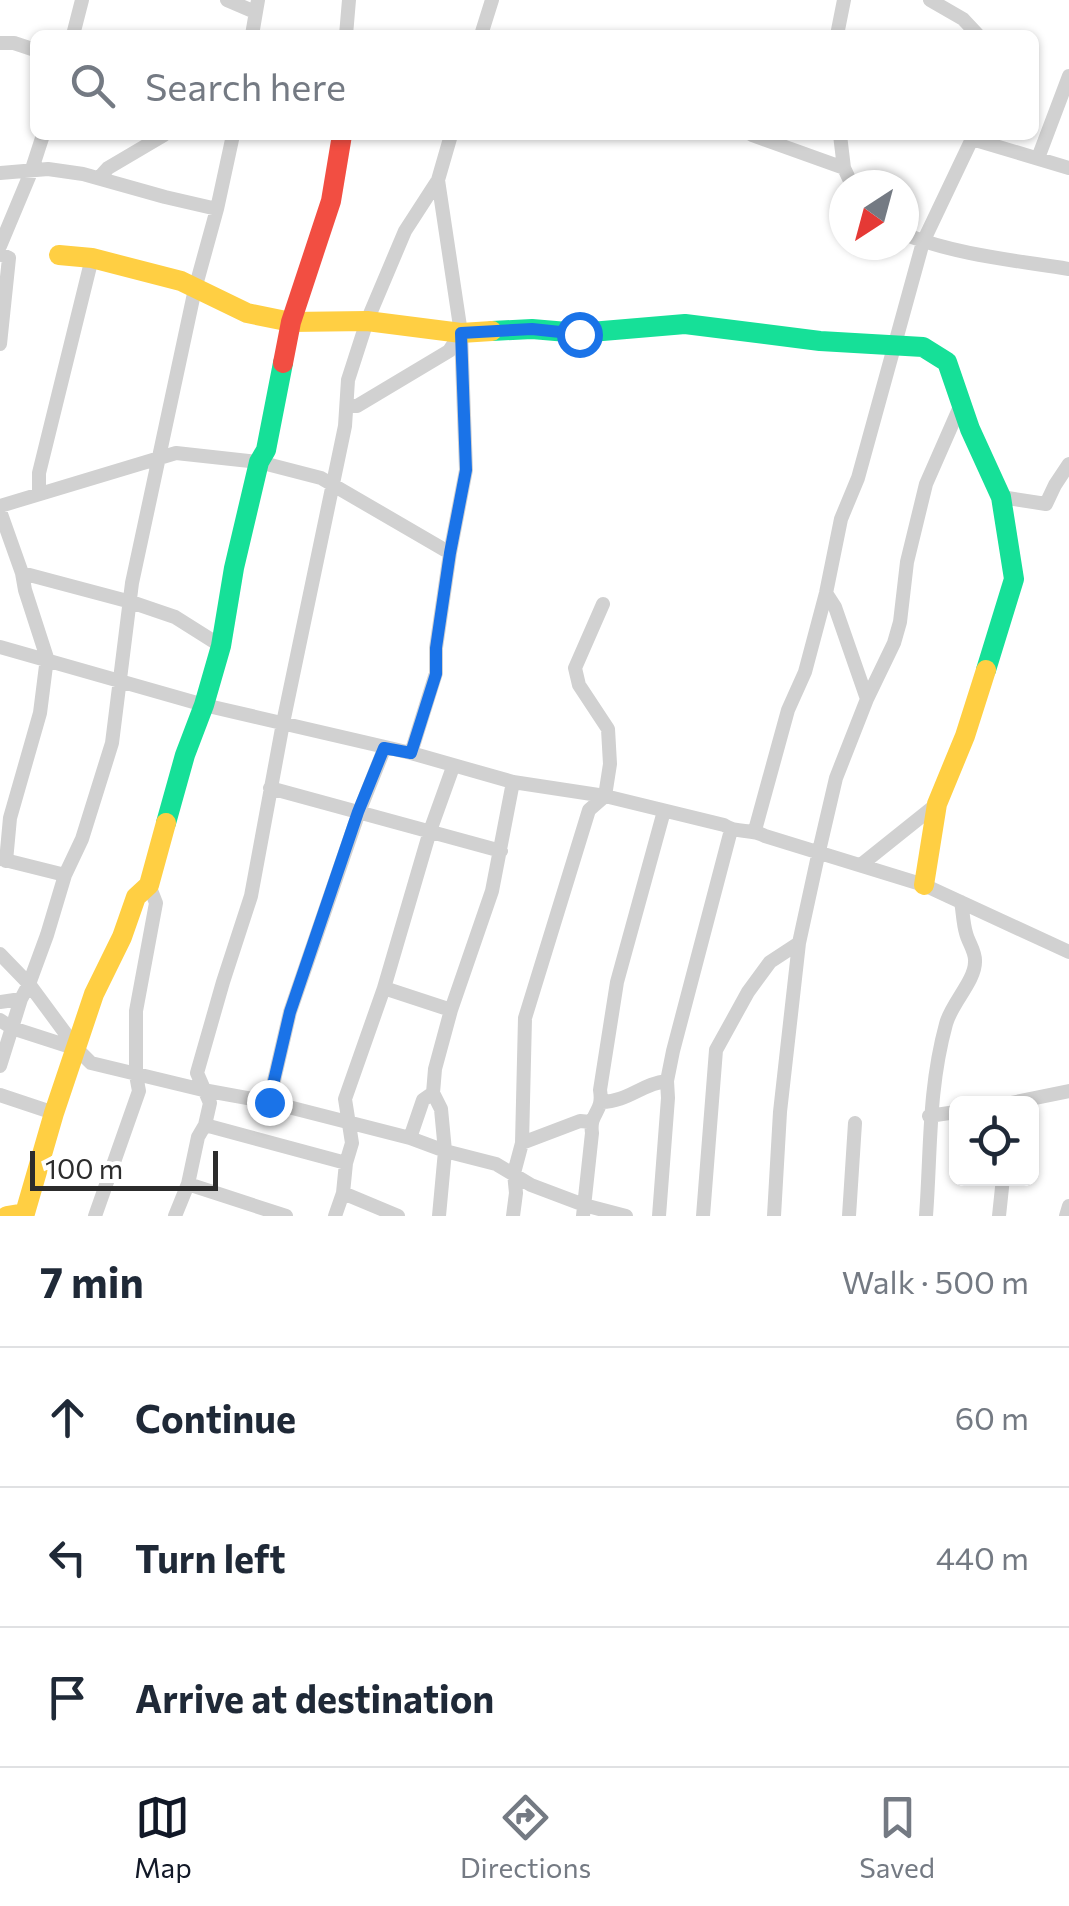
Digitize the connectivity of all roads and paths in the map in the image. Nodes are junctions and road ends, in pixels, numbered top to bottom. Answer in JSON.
{"nodes":[{"id":1,"x":82,"y":0,"type":"edge"},
{"id":2,"x":227,"y":0,"type":"edge"},
{"id":3,"x":349,"y":0,"type":"edge"},
{"id":4,"x":492,"y":0,"type":"edge"},
{"id":5,"x":844,"y":0,"type":"edge"},
{"id":6,"x":930,"y":0,"type":"edge"},
{"id":7,"x":256,"y":6,"type":"edge"},
{"id":8,"x":74,"y":30,"type":"edge"},
{"id":9,"x":346,"y":30,"type":"edge"},
{"id":10,"x":483,"y":30,"type":"edge"},
{"id":11,"x":838,"y":30,"type":"edge"},
{"id":12,"x":973,"y":30,"type":"edge"},
{"id":13,"x":0,"y":43,"type":"edge"},
{"id":14,"x":30,"y":48,"type":"edge"},
{"id":15,"x":1069,"y":76,"type":"edge"},
{"id":16,"x":42,"y":140,"type":"edge"},
{"id":17,"x":156,"y":140,"type":"edge"},
{"id":18,"x":232,"y":140,"type":"edge"},
{"id":19,"x":341,"y":140,"type":"edge"},
{"id":20,"x":450,"y":140,"type":"edge"},
{"id":21,"x":766,"y":140,"type":"edge"},
{"id":22,"x":841,"y":140,"type":"edge"},
{"id":23,"x":971,"y":140,"type":"edge"},
{"id":24,"x":981,"y":140,"type":"edge"},
{"id":25,"x":1038,"y":158,"type":"junction"},
{"id":26,"x":844,"y":168,"type":"joint"},
{"id":27,"x":1069,"y":168,"type":"edge"},
{"id":28,"x":32,"y":172,"type":"junction"},
{"id":29,"x":0,"y":173,"type":"edge"},
{"id":30,"x":99,"y":178,"type":"junction"},
{"id":31,"x":438,"y":180,"type":"junction"},
{"id":32,"x":217,"y":209,"type":"junction"},
{"id":33,"x":919,"y":240,"type":"edge"},
{"id":34,"x":923,"y":242,"type":"junction"},
{"id":35,"x":0,"y":246,"type":"edge"},
{"id":36,"x":0,"y":254,"type":"edge"},
{"id":37,"x":58,"y":255,"type":"dead end"},
{"id":38,"x":92,"y":258,"type":"junction"},
{"id":39,"x":1069,"y":269,"type":"edge"},
{"id":40,"x":195,"y":289,"type":"junction"},
{"id":41,"x":367,"y":321,"type":"junction"},
{"id":42,"x":291,"y":322,"type":"junction"},
{"id":43,"x":461,"y":333,"type":"junction"},
{"id":44,"x":0,"y":340,"type":"edge"},
{"id":45,"x":895,"y":344,"type":"junction"},
{"id":46,"x":962,"y":402,"type":"junction"},
{"id":47,"x":348,"y":406,"type":"junction"},
{"id":48,"x":158,"y":459,"type":"junction"},
{"id":49,"x":260,"y":462,"type":"junction"},
{"id":50,"x":1069,"y":464,"type":"edge"},
{"id":51,"x":333,"y":486,"type":"junction"},
{"id":52,"x":39,"y":494,"type":"junction"},
{"id":53,"x":1001,"y":497,"type":"junction"},
{"id":54,"x":0,"y":509,"type":"edge"},
{"id":55,"x":450,"y":553,"type":"junction"},
{"id":56,"x":22,"y":573,"type":"junction"},
{"id":57,"x":826,"y":592,"type":"junction"},
{"id":58,"x":131,"y":602,"type":"junction"},
{"id":59,"x":602,"y":604,"type":"dead end"},
{"id":60,"x":221,"y":646,"type":"junction"},
{"id":61,"x":0,"y":647,"type":"edge"},
{"id":62,"x":47,"y":658,"type":"junction"},
{"id":63,"x":120,"y":679,"type":"junction"},
{"id":64,"x":867,"y":699,"type":"junction"},
{"id":65,"x":204,"y":704,"type":"junction"},
{"id":66,"x":283,"y":723,"type":"junction"},
{"id":67,"x":384,"y":748,"type":"junction"},
{"id":68,"x":411,"y":753,"type":"junction"},
{"id":69,"x":453,"y":767,"type":"junction"},
{"id":70,"x":513,"y":782,"type":"junction"},
{"id":71,"x":270,"y":788,"type":"junction"},
{"id":72,"x":605,"y":796,"type":"junction"},
{"id":73,"x":937,"y":804,"type":"junction"},
{"id":74,"x":664,"y":811,"type":"junction"},
{"id":75,"x":358,"y":812,"type":"junction"},
{"id":76,"x":731,"y":830,"type":"junction"},
{"id":77,"x":755,"y":830,"type":"junction"},
{"id":78,"x":430,"y":831,"type":"junction"},
{"id":79,"x":501,"y":850,"type":"junction"},
{"id":80,"x":818,"y":852,"type":"junction"},
{"id":81,"x":3,"y":860,"type":"edge"},
{"id":82,"x":862,"y":864,"type":"junction"},
{"id":83,"x":65,"y":875,"type":"junction"},
{"id":84,"x":149,"y":885,"type":"junction"},
{"id":85,"x":924,"y":885,"type":"junction"},
{"id":86,"x":961,"y":902,"type":"junction"},
{"id":87,"x":800,"y":943,"type":"junction"},
{"id":88,"x":1069,"y":952,"type":"edge"},
{"id":89,"x":0,"y":954,"type":"edge"},
{"id":90,"x":29,"y":984,"type":"junction"},
{"id":91,"x":384,"y":988,"type":"junction"},
{"id":92,"x":21,"y":999,"type":"junction"},
{"id":93,"x":0,"y":1002,"type":"edge"},
{"id":94,"x":451,"y":1010,"type":"junction"},
{"id":95,"x":6,"y":1024,"type":"edge"},
{"id":96,"x":76,"y":1050,"type":"junction"},
{"id":97,"x":0,"y":1066,"type":"edge"},
{"id":98,"x":136,"y":1076,"type":"junction"},
{"id":99,"x":666,"y":1081,"type":"junction"},
{"id":100,"x":203,"y":1090,"type":"junction"},
{"id":101,"x":1069,"y":1091,"type":"edge"},
{"id":102,"x":433,"y":1092,"type":"junction"},
{"id":103,"x":0,"y":1095,"type":"edge"},
{"id":104,"x":1039,"y":1097,"type":"edge"},
{"id":105,"x":269,"y":1102,"type":"junction"},
{"id":106,"x":602,"y":1102,"type":"junction"},
{"id":107,"x":54,"y":1113,"type":"junction"},
{"id":108,"x":949,"y":1113,"type":"edge"},
{"id":109,"x":930,"y":1116,"type":"junction"},
{"id":110,"x":350,"y":1121,"type":"junction"},
{"id":111,"x":591,"y":1122,"type":"junction"},
{"id":112,"x":855,"y":1124,"type":"dead end"},
{"id":113,"x":205,"y":1126,"type":"junction"},
{"id":114,"x":410,"y":1138,"type":"junction"},
{"id":115,"x":522,"y":1142,"type":"junction"},
{"id":116,"x":444,"y":1151,"type":"junction"},
{"id":117,"x":346,"y":1163,"type":"junction"},
{"id":118,"x":514,"y":1173,"type":"junction"},
{"id":119,"x":188,"y":1184,"type":"junction"},
{"id":120,"x":1002,"y":1186,"type":"edge"},
{"id":121,"x":343,"y":1193,"type":"junction"},
{"id":122,"x":1069,"y":1206,"type":"edge"},
{"id":123,"x":584,"y":1211,"type":"edge"},
{"id":124,"x":7,"y":1216,"type":"edge"},
{"id":125,"x":95,"y":1216,"type":"edge"},
{"id":126,"x":176,"y":1216,"type":"edge"},
{"id":127,"x":286,"y":1216,"type":"edge"},
{"id":128,"x":335,"y":1216,"type":"edge"},
{"id":129,"x":398,"y":1216,"type":"edge"},
{"id":130,"x":439,"y":1216,"type":"edge"},
{"id":131,"x":513,"y":1216,"type":"edge"},
{"id":132,"x":626,"y":1216,"type":"edge"},
{"id":133,"x":658,"y":1216,"type":"edge"},
{"id":134,"x":703,"y":1216,"type":"edge"},
{"id":135,"x":774,"y":1216,"type":"edge"},
{"id":136,"x":850,"y":1216,"type":"edge"},
{"id":137,"x":926,"y":1216,"type":"edge"},
{"id":138,"x":999,"y":1216,"type":"edge"},
{"id":139,"x":1066,"y":1216,"type":"edge"}],
"edges":[{"from":1,"to":8,"type":"street"},
{"from":2,"to":7,"type":"street"},
{"from":3,"to":9,"type":"street"},
{"from":4,"to":10,"type":"street"},
{"from":5,"to":11,"type":"street"},
{"from":6,"to":12,"type":"street"},
{"from":13,"to":14,"type":"street"},
{"from":15,"to":25,"type":"street"},
{"from":16,"to":28,"type":"street"},
{"from":17,"to":30,"type":"street"},
{"from":18,"to":32,"type":"street"},
{"from":19,"to":42,"type":"street"},
{"from":20,"to":31,"type":"street"},
{"from":21,"to":26,"type":"street"},
{"from":22,"to":26,"type":"street"},
{"from":23,"to":34,"type":"street"},
{"from":24,"to":25,"type":"street"},
{"from":25,"to":27,"type":"street"},
{"from":28,"to":29,"type":"street"},
{"from":28,"to":30,"type":"street"},
{"from":28,"to":35,"type":"street"},
{"from":30,"to":32,"type":"street"},
{"from":31,"to":41,"type":"street"},
{"from":31,"to":43,"type":"street"},
{"from":32,"to":40,"type":"street"},
{"from":33,"to":34,"type":"street"},
{"from":34,"to":39,"type":"street"},
{"from":34,"to":45,"type":"street"},
{"from":36,"to":44,"type":"street"},
{"from":37,"to":38,"type":"street"},
{"from":38,"to":40,"type":"street"},
{"from":38,"to":52,"type":"street"},
{"from":40,"to":42,"type":"street"},
{"from":40,"to":48,"type":"street"},
{"from":41,"to":42,"type":"street"},
{"from":41,"to":43,"type":"street"},
{"from":41,"to":47,"type":"street"},
{"from":42,"to":49,"type":"street"},
{"from":43,"to":45,"type":"street"},
{"from":43,"to":47,"type":"street"},
{"from":43,"to":55,"type":"street"},
{"from":45,"to":46,"type":"street"},
{"from":45,"to":57,"type":"street"},
{"from":46,"to":53,"type":"street"},
{"from":46,"to":64,"type":"street"},
{"from":47,"to":51,"type":"street"},
{"from":48,"to":49,"type":"street"},
{"from":48,"to":52,"type":"street"},
{"from":48,"to":58,"type":"street"},
{"from":49,"to":51,"type":"street"},
{"from":49,"to":60,"type":"street"},
{"from":50,"to":53,"type":"street"},
{"from":51,"to":55,"type":"street"},
{"from":51,"to":66,"type":"street"},
{"from":52,"to":54,"type":"street"},
{"from":53,"to":73,"type":"street"},
{"from":54,"to":56,"type":"street"},
{"from":55,"to":68,"type":"street"},
{"from":56,"to":58,"type":"street"},
{"from":56,"to":62,"type":"street"},
{"from":57,"to":64,"type":"street"},
{"from":57,"to":77,"type":"street"},
{"from":58,"to":60,"type":"street"},
{"from":58,"to":63,"type":"street"},
{"from":59,"to":72,"type":"street"},
{"from":60,"to":65,"type":"street"},
{"from":61,"to":62,"type":"street"},
{"from":62,"to":63,"type":"street"},
{"from":62,"to":81,"type":"street"},
{"from":63,"to":65,"type":"street"},
{"from":63,"to":83,"type":"street"},
{"from":64,"to":80,"type":"street"},
{"from":65,"to":66,"type":"street"},
{"from":65,"to":84,"type":"street"},
{"from":66,"to":67,"type":"street"},
{"from":66,"to":71,"type":"street"},
{"from":67,"to":68,"type":"street"},
{"from":67,"to":75,"type":"street"},
{"from":68,"to":69,"type":"street"},
{"from":69,"to":70,"type":"street"},
{"from":69,"to":78,"type":"street"},
{"from":70,"to":72,"type":"street"},
{"from":70,"to":79,"type":"street"},
{"from":71,"to":75,"type":"street"},
{"from":71,"to":100,"type":"street"},
{"from":72,"to":74,"type":"street"},
{"from":72,"to":115,"type":"street"},
{"from":73,"to":82,"type":"street"},
{"from":73,"to":85,"type":"street"},
{"from":74,"to":76,"type":"street"},
{"from":74,"to":106,"type":"street"},
{"from":75,"to":78,"type":"street"},
{"from":75,"to":105,"type":"street"},
{"from":76,"to":77,"type":"street"},
{"from":76,"to":99,"type":"street"},
{"from":77,"to":80,"type":"street"},
{"from":78,"to":79,"type":"street"},
{"from":78,"to":91,"type":"street"},
{"from":79,"to":94,"type":"street"},
{"from":80,"to":82,"type":"street"},
{"from":80,"to":87,"type":"street"},
{"from":81,"to":83,"type":"street"},
{"from":82,"to":85,"type":"street"},
{"from":83,"to":90,"type":"street"},
{"from":84,"to":96,"type":"street"},
{"from":84,"to":98,"type":"street"},
{"from":85,"to":86,"type":"street"},
{"from":86,"to":88,"type":"street"},
{"from":86,"to":109,"type":"street"},
{"from":87,"to":134,"type":"street"},
{"from":87,"to":135,"type":"street"},
{"from":89,"to":90,"type":"street"},
{"from":90,"to":92,"type":"street"},
{"from":90,"to":96,"type":"street"},
{"from":91,"to":94,"type":"street"},
{"from":91,"to":110,"type":"street"},
{"from":92,"to":93,"type":"street"},
{"from":92,"to":95,"type":"street"},
{"from":94,"to":102,"type":"street"},
{"from":95,"to":96,"type":"street"},
{"from":95,"to":97,"type":"street"},
{"from":96,"to":98,"type":"street"},
{"from":96,"to":107,"type":"street"},
{"from":98,"to":100,"type":"street"},
{"from":98,"to":125,"type":"street"},
{"from":99,"to":106,"type":"street"},
{"from":99,"to":133,"type":"street"},
{"from":100,"to":105,"type":"street"},
{"from":100,"to":113,"type":"street"},
{"from":101,"to":104,"type":"street"},
{"from":102,"to":114,"type":"street"},
{"from":102,"to":116,"type":"street"},
{"from":103,"to":107,"type":"street"},
{"from":105,"to":110,"type":"street"},
{"from":106,"to":111,"type":"street"},
{"from":107,"to":124,"type":"street"},
{"from":108,"to":109,"type":"street"},
{"from":109,"to":137,"type":"street"},
{"from":110,"to":114,"type":"street"},
{"from":110,"to":117,"type":"street"},
{"from":111,"to":115,"type":"street"},
{"from":111,"to":123,"type":"street"},
{"from":112,"to":136,"type":"street"},
{"from":113,"to":117,"type":"street"},
{"from":113,"to":119,"type":"street"},
{"from":114,"to":116,"type":"street"},
{"from":115,"to":118,"type":"street"},
{"from":116,"to":118,"type":"street"},
{"from":116,"to":130,"type":"street"},
{"from":117,"to":121,"type":"street"},
{"from":118,"to":123,"type":"street"},
{"from":118,"to":131,"type":"street"},
{"from":119,"to":126,"type":"street"},
{"from":119,"to":127,"type":"street"},
{"from":120,"to":138,"type":"street"},
{"from":121,"to":128,"type":"street"},
{"from":121,"to":129,"type":"street"},
{"from":122,"to":139,"type":"street"},
{"from":123,"to":132,"type":"street"}]}
